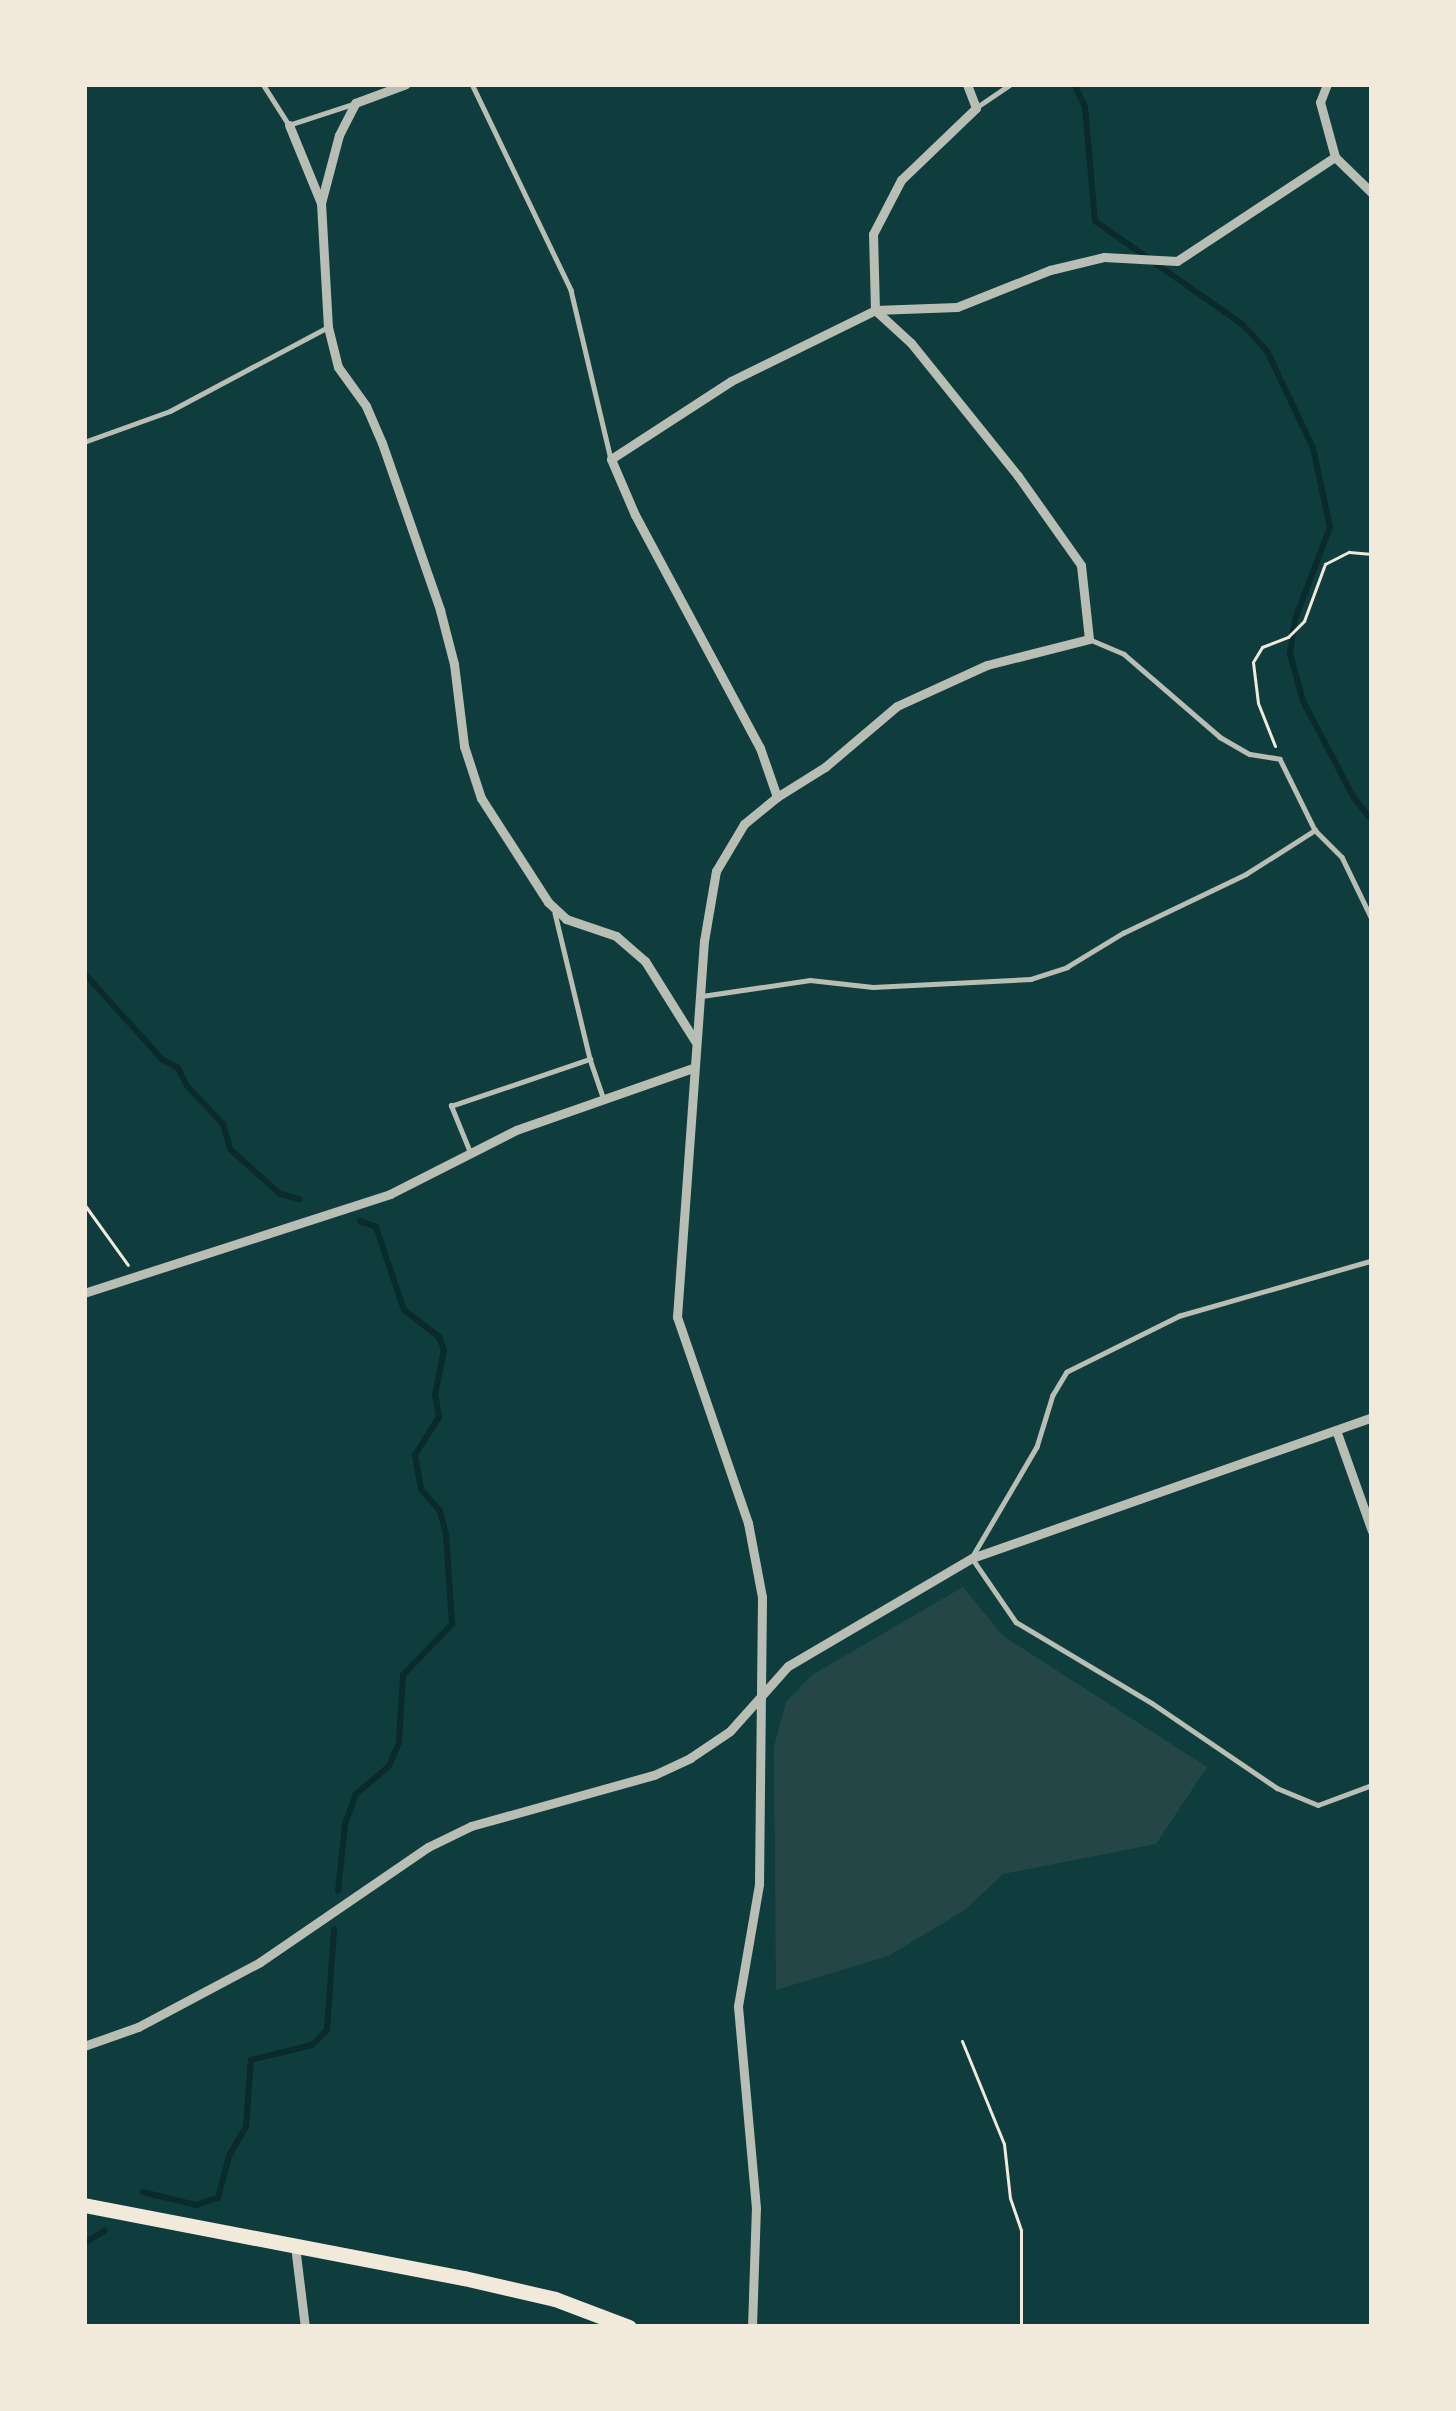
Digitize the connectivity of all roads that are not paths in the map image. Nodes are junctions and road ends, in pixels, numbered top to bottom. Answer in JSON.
{"nodes":[{"id":1,"x":263,"y":84,"type":"edge"},
{"id":2,"x":406,"y":84,"type":"edge"},
{"id":3,"x":472,"y":84,"type":"edge"},
{"id":4,"x":967,"y":84,"type":"edge"},
{"id":5,"x":1011,"y":84,"type":"edge"},
{"id":6,"x":1327,"y":84,"type":"edge"},
{"id":7,"x":355,"y":103,"type":"junction"},
{"id":8,"x":976,"y":108,"type":"junction"},
{"id":9,"x":289,"y":125,"type":"junction"},
{"id":10,"x":1335,"y":157,"type":"junction"},
{"id":11,"x":1372,"y":193,"type":"edge"},
{"id":12,"x":321,"y":202,"type":"junction"},
{"id":13,"x":875,"y":310,"type":"junction"},
{"id":14,"x":328,"y":327,"type":"junction"},
{"id":15,"x":84,"y":442,"type":"edge"},
{"id":16,"x":611,"y":459,"type":"junction"},
{"id":17,"x":1089,"y":639,"type":"junction"},
{"id":18,"x":777,"y":797,"type":"junction"},
{"id":19,"x":1315,"y":830,"type":"junction"},
{"id":20,"x":553,"y":907,"type":"junction"},
{"id":21,"x":1372,"y":919,"type":"edge"},
{"id":22,"x":702,"y":995,"type":"junction"},
{"id":23,"x":695,"y":1041,"type":"junction"},
{"id":24,"x":590,"y":1059,"type":"junction"},
{"id":25,"x":693,"y":1068,"type":"junction"},
{"id":26,"x":603,"y":1097,"type":"junction"},
{"id":27,"x":471,"y":1155,"type":"junction"},
{"id":28,"x":1372,"y":1262,"type":"edge"},
{"id":29,"x":84,"y":1293,"type":"edge"},
{"id":30,"x":1372,"y":1417,"type":"edge"},
{"id":31,"x":1336,"y":1430,"type":"junction"},
{"id":32,"x":1372,"y":1531,"type":"edge"},
{"id":33,"x":972,"y":1558,"type":"junction"},
{"id":34,"x":761,"y":1690,"type":"junction"},
{"id":35,"x":1372,"y":1785,"type":"edge"},
{"id":36,"x":84,"y":2046,"type":"edge"},
{"id":37,"x":84,"y":2205,"type":"edge"},
{"id":38,"x":295,"y":2246,"type":"junction"},
{"id":39,"x":305,"y":2327,"type":"edge"},
{"id":40,"x":629,"y":2327,"type":"edge"},
{"id":41,"x":752,"y":2327,"type":"edge"}],
"edges":[{"from":1,"to":9,"type":"lane"},
{"from":2,"to":7,"type":"street"},
{"from":3,"to":16,"type":"lane"},
{"from":4,"to":8,"type":"street"},
{"from":5,"to":8,"type":"lane"},
{"from":6,"to":10,"type":"street"},
{"from":7,"to":9,"type":"lane"},
{"from":7,"to":12,"type":"street"},
{"from":8,"to":13,"type":"street"},
{"from":9,"to":12,"type":"street"},
{"from":10,"to":11,"type":"street"},
{"from":10,"to":13,"type":"street"},
{"from":12,"to":14,"type":"street"},
{"from":13,"to":16,"type":"street"},
{"from":13,"to":17,"type":"street"},
{"from":14,"to":15,"type":"lane"},
{"from":14,"to":20,"type":"street"},
{"from":16,"to":18,"type":"street"},
{"from":17,"to":18,"type":"street"},
{"from":17,"to":19,"type":"lane"},
{"from":18,"to":22,"type":"street"},
{"from":19,"to":21,"type":"lane"},
{"from":19,"to":22,"type":"lane"},
{"from":20,"to":23,"type":"street"},
{"from":20,"to":24,"type":"lane"},
{"from":22,"to":23,"type":"street"},
{"from":23,"to":25,"type":"street"},
{"from":24,"to":26,"type":"lane"},
{"from":24,"to":27,"type":"lane"},
{"from":25,"to":26,"type":"street"},
{"from":25,"to":34,"type":"street"},
{"from":26,"to":27,"type":"street"},
{"from":27,"to":29,"type":"street"},
{"from":28,"to":33,"type":"lane"},
{"from":30,"to":31,"type":"street"},
{"from":31,"to":32,"type":"street"},
{"from":31,"to":33,"type":"street"},
{"from":33,"to":34,"type":"street"},
{"from":33,"to":35,"type":"lane"},
{"from":34,"to":36,"type":"street"},
{"from":34,"to":41,"type":"street"},
{"from":37,"to":38,"type":"main road"},
{"from":38,"to":39,"type":"street"},
{"from":38,"to":40,"type":"main road"}]}
